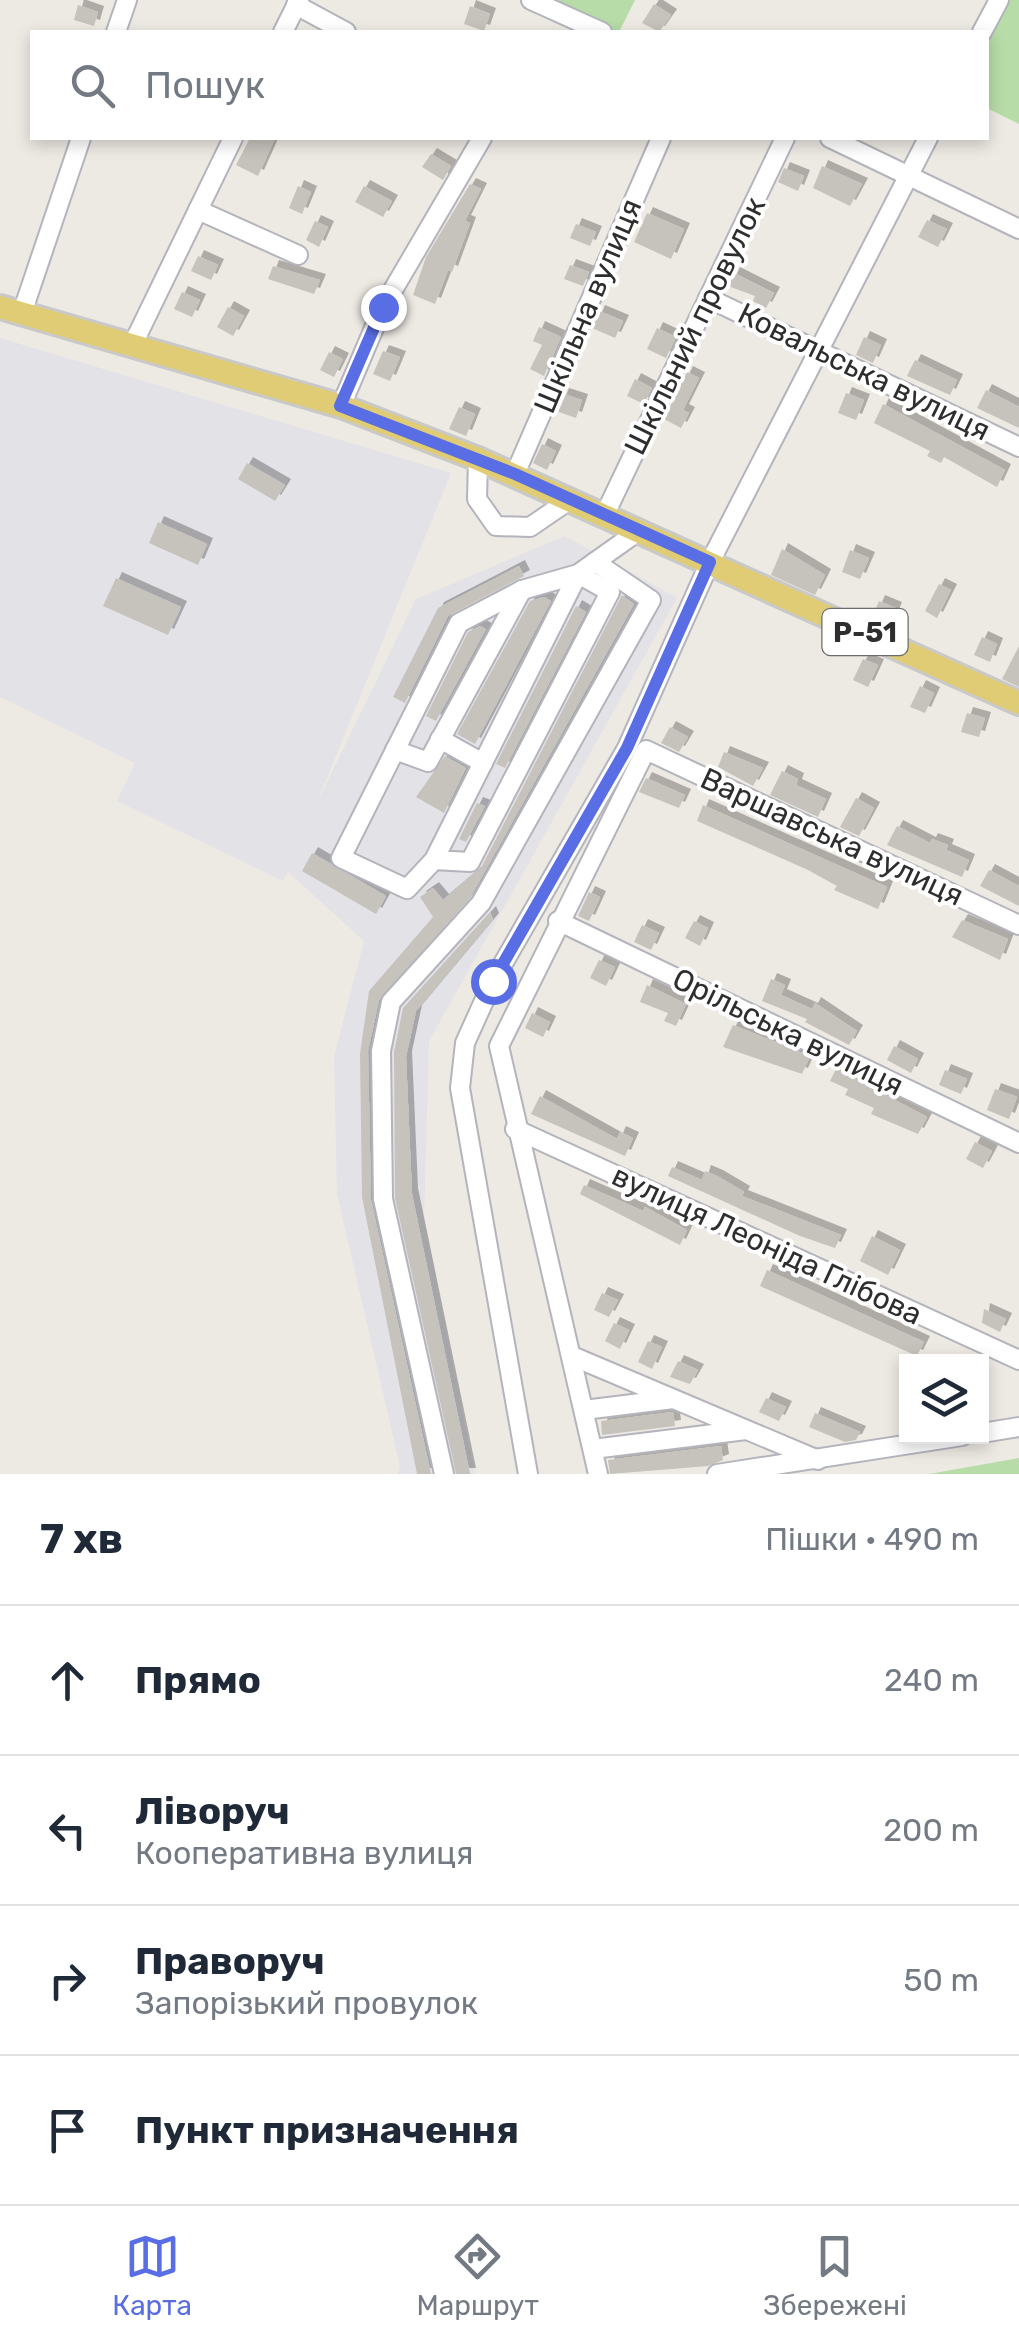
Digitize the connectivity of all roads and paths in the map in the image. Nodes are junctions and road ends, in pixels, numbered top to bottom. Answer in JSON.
{"nodes":[{"id":1,"x":127,"y":0,"type":"edge"},
{"id":2,"x":531,"y":0,"type":"edge"},
{"id":3,"x":999,"y":0,"type":"edge"},
{"id":4,"x":297,"y":3,"type":"edge"},
{"id":5,"x":117,"y":30,"type":"edge"},
{"id":6,"x":284,"y":30,"type":"edge"},
{"id":7,"x":343,"y":30,"type":"edge"},
{"id":8,"x":598,"y":30,"type":"edge"},
{"id":9,"x":983,"y":30,"type":"edge"},
{"id":10,"x":80,"y":140,"type":"edge"},
{"id":11,"x":231,"y":140,"type":"edge"},
{"id":12,"x":481,"y":140,"type":"edge"},
{"id":13,"x":660,"y":140,"type":"edge"},
{"id":14,"x":784,"y":140,"type":"edge"},
{"id":15,"x":834,"y":140,"type":"edge"},
{"id":16,"x":927,"y":140,"type":"edge"},
{"id":17,"x":909,"y":175,"type":"junction"},
{"id":18,"x":198,"y":210,"type":"junction"},
{"id":19,"x":1019,"y":229,"type":"edge"},
{"id":20,"x":298,"y":256,"type":"dead end"},
{"id":21,"x":708,"y":298,"type":"junction"},
{"id":22,"x":11,"y":310,"type":"edge"},
{"id":23,"x":132,"y":346,"type":"junction"},
{"id":24,"x":820,"y":348,"type":"junction"},
{"id":25,"x":340,"y":406,"type":"junction"},
{"id":26,"x":1019,"y":447,"type":"edge"},
{"id":27,"x":478,"y":459,"type":"junction"},
{"id":28,"x":515,"y":474,"type":"junction"},
{"id":29,"x":571,"y":499,"type":"junction"},
{"id":30,"x":605,"y":514,"type":"junction"},
{"id":31,"x":640,"y":530,"type":"junction"},
{"id":32,"x":595,"y":562,"type":"junction"},
{"id":33,"x":710,"y":562,"type":"junction"},
{"id":34,"x":578,"y":574,"type":"junction"},
{"id":35,"x":522,"y":590,"type":"junction"},
{"id":36,"x":1019,"y":702,"type":"edge"},
{"id":37,"x":440,"y":739,"type":"junction"},
{"id":38,"x":396,"y":750,"type":"junction"},
{"id":39,"x":483,"y":762,"type":"junction"},
{"id":40,"x":434,"y":860,"type":"junction"},
{"id":41,"x":558,"y":921,"type":"junction"},
{"id":42,"x":1019,"y":924,"type":"edge"},
{"id":43,"x":515,"y":1128,"type":"junction"},
{"id":44,"x":1019,"y":1143,"type":"edge"},
{"id":45,"x":572,"y":1356,"type":"junction"},
{"id":46,"x":1019,"y":1360,"type":"edge"},
{"id":47,"x":676,"y":1399,"type":"junction"},
{"id":48,"x":584,"y":1410,"type":"junction"},
{"id":49,"x":1019,"y":1427,"type":"edge"},
{"id":50,"x":747,"y":1430,"type":"junction"},
{"id":51,"x":989,"y":1432,"type":"edge"},
{"id":52,"x":914,"y":1444,"type":"edge"},
{"id":53,"x":593,"y":1449,"type":"junction"},
{"id":54,"x":818,"y":1460,"type":"junction"},
{"id":55,"x":444,"y":1474,"type":"edge"},
{"id":56,"x":528,"y":1474,"type":"edge"},
{"id":57,"x":598,"y":1474,"type":"edge"},
{"id":58,"x":717,"y":1474,"type":"edge"}],
"edges":[{"from":1,"to":5,"type":"street"},
{"from":2,"to":8,"type":"street"},
{"from":3,"to":9,"type":"street"},
{"from":4,"to":6,"type":"street"},
{"from":4,"to":7,"type":"street"},
{"from":10,"to":22,"type":"street"},
{"from":11,"to":18,"type":"street"},
{"from":12,"to":25,"type":"street"},
{"from":13,"to":28,"type":"street","name":"Шкільна вулиця"},
{"from":14,"to":21,"type":"street","name":"Шкільний провулок"},
{"from":15,"to":17,"type":"street"},
{"from":16,"to":17,"type":"street"},
{"from":17,"to":19,"type":"street"},
{"from":17,"to":24,"type":"street"},
{"from":18,"to":20,"type":"street"},
{"from":18,"to":23,"type":"street"},
{"from":21,"to":24,"type":"street","name":"Ковальська вулиця"},
{"from":21,"to":30,"type":"street","name":"Шкільний провулок"},
{"from":22,"to":23,"type":"main road","number":"Р-51"},
{"from":23,"to":25,"type":"main road","number":"Р-51"},
{"from":24,"to":26,"type":"street","name":"Ковальська вулиця"},
{"from":24,"to":33,"type":"street"},
{"from":25,"to":27,"type":"main road","number":"Р-51"},
{"from":27,"to":28,"type":"main road","number":"Р-51"},
{"from":27,"to":29,"type":"street"},
{"from":28,"to":29,"type":"main road","number":"Р-51"},
{"from":29,"to":30,"type":"main road","number":"Р-51"},
{"from":30,"to":31,"type":"main road","number":"Р-51"},
{"from":31,"to":32,"type":"street"},
{"from":31,"to":33,"type":"main road","number":"Р-51"},
{"from":32,"to":34,"type":"street"},
{"from":32,"to":55,"type":"street"},
{"from":33,"to":36,"type":"main road","number":"Р-51"},
{"from":33,"to":56,"type":"street"},
{"from":34,"to":35,"type":"street"},
{"from":34,"to":39,"type":"street"},
{"from":34,"to":40,"type":"street"},
{"from":35,"to":37,"type":"street"},
{"from":35,"to":38,"type":"street"},
{"from":37,"to":38,"type":"street"},
{"from":37,"to":39,"type":"street"},
{"from":38,"to":40,"type":"street"},
{"from":39,"to":40,"type":"street"},
{"from":41,"to":42,"type":"street","name":"Варшавська вулиця"},
{"from":41,"to":43,"type":"street"},
{"from":41,"to":44,"type":"street","name":"Орільська вулиця"},
{"from":43,"to":45,"type":"street"},
{"from":43,"to":46,"type":"street","name":"вулиця Леоніда Глібова"},
{"from":45,"to":47,"type":"street"},
{"from":45,"to":48,"type":"street"},
{"from":47,"to":48,"type":"street"},
{"from":47,"to":50,"type":"street"},
{"from":48,"to":53,"type":"street"},
{"from":49,"to":51,"type":"street"},
{"from":50,"to":53,"type":"street"},
{"from":50,"to":54,"type":"street"},
{"from":52,"to":54,"type":"street"},
{"from":53,"to":57,"type":"street"},
{"from":54,"to":58,"type":"street"}]}
